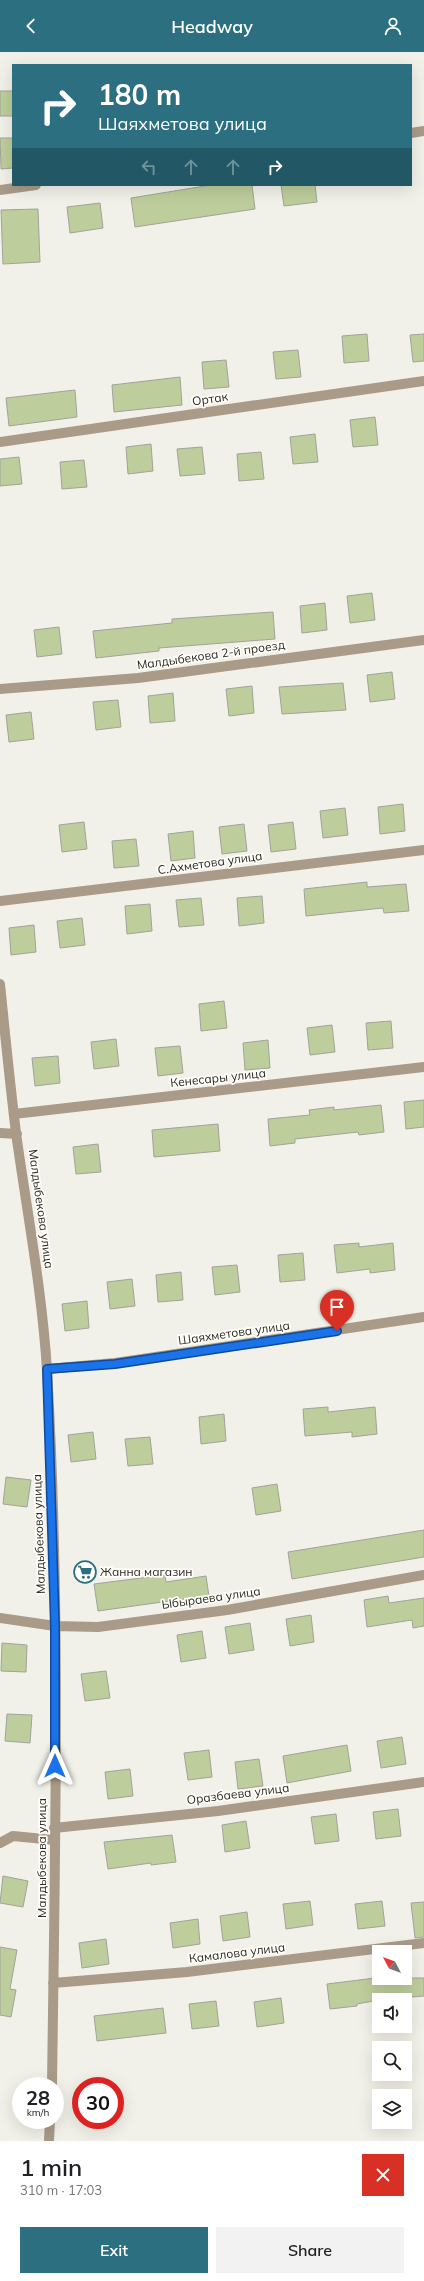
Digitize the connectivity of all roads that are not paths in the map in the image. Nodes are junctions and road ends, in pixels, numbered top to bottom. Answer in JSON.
{"nodes":[{"id":1,"x":424,"y":131,"type":"edge"},
{"id":2,"x":412,"y":133,"type":"edge"},
{"id":3,"x":29,"y":186,"type":"edge"},
{"id":4,"x":0,"y":190,"type":"edge"},
{"id":5,"x":424,"y":381,"type":"edge"},
{"id":6,"x":0,"y":442,"type":"edge"},
{"id":7,"x":424,"y":640,"type":"edge"},
{"id":8,"x":0,"y":690,"type":"edge"},
{"id":9,"x":424,"y":850,"type":"edge"},
{"id":10,"x":0,"y":901,"type":"edge"},
{"id":11,"x":0,"y":984,"type":"edge"},
{"id":12,"x":424,"y":1067,"type":"edge"},
{"id":13,"x":14,"y":1114,"type":"junction"},
{"id":14,"x":0,"y":1133,"type":"edge"},
{"id":15,"x":16,"y":1134,"type":"junction"},
{"id":16,"x":424,"y":1317,"type":"edge"},
{"id":17,"x":47,"y":1369,"type":"junction"},
{"id":18,"x":424,"y":1575,"type":"edge"},
{"id":19,"x":0,"y":1618,"type":"edge"},
{"id":20,"x":55,"y":1626,"type":"junction"},
{"id":21,"x":424,"y":1782,"type":"edge"},
{"id":22,"x":54,"y":1828,"type":"junction"},
{"id":23,"x":54,"y":1840,"type":"junction"},
{"id":24,"x":0,"y":1843,"type":"edge"},
{"id":25,"x":424,"y":1943,"type":"edge"},
{"id":26,"x":53,"y":1983,"type":"junction"},
{"id":27,"x":52,"y":2077,"type":"edge"},
{"id":28,"x":50,"y":2129,"type":"edge"},
{"id":29,"x":49,"y":2141,"type":"edge"}],
"edges":[{"from":1,"to":2,"type":"street"},
{"from":3,"to":4,"type":"street"},
{"from":5,"to":6,"type":"street","name":"Ортак"},
{"from":7,"to":8,"type":"street","name":"Малдыбекова 2-й проезд"},
{"from":9,"to":10,"type":"street","name":"С.Ахметова улица"},
{"from":11,"to":13,"type":"street","name":"Малдыбекова улица"},
{"from":12,"to":13,"type":"street","name":"Кенесары улица"},
{"from":13,"to":15,"type":"street","name":"Малдыбекова улица"},
{"from":14,"to":15,"type":"street"},
{"from":15,"to":17,"type":"street","name":"Малдыбекова улица"},
{"from":16,"to":17,"type":"street","name":"Шаяхметова улица"},
{"from":17,"to":20,"type":"street","name":"Малдыбекова улица"},
{"from":18,"to":20,"type":"street","name":"Ыбыраева улица"},
{"from":19,"to":20,"type":"street","name":"Ыбыраева улица"},
{"from":20,"to":22,"type":"street","name":"Малдыбекова улица"},
{"from":21,"to":22,"type":"street","name":"Оразбаева улица"},
{"from":22,"to":23,"type":"street","name":"Малдыбекова улица"},
{"from":23,"to":24,"type":"street"},
{"from":23,"to":26,"type":"street","name":"Малдыбекова улица"},
{"from":25,"to":26,"type":"street","name":"Камалова улица"},
{"from":26,"to":27,"type":"street","name":"Малдыбекова улица"},
{"from":28,"to":29,"type":"street"}]}
